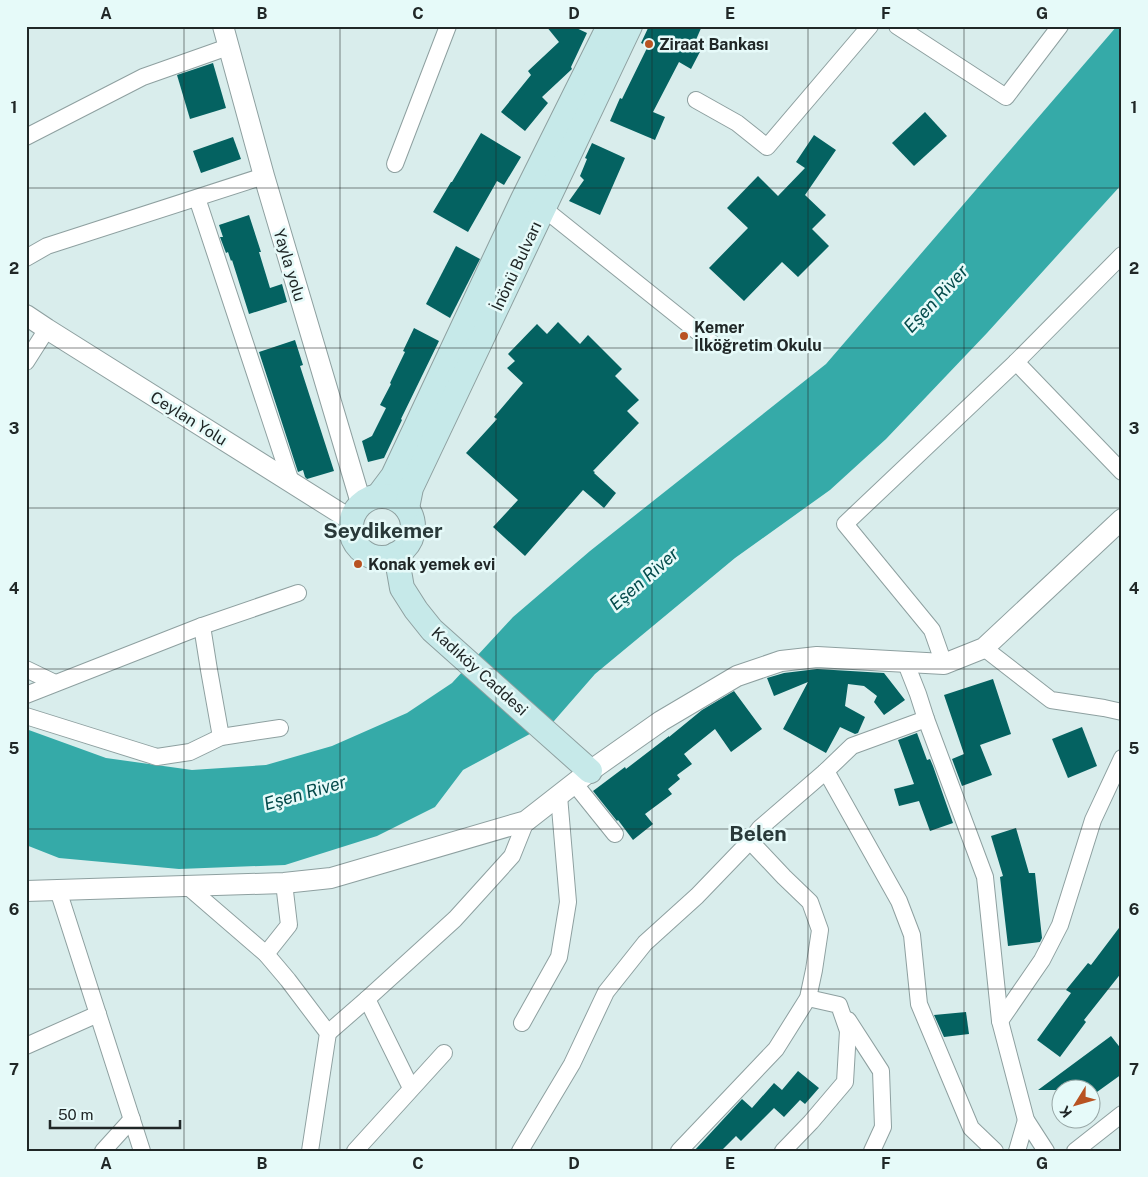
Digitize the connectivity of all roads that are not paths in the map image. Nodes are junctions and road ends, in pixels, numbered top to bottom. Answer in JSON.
{"nodes":[{"id":1,"x":223,"y":26,"type":"edge"},
{"id":2,"x":448,"y":26,"type":"edge"},
{"id":3,"x":609,"y":26,"type":"edge"},
{"id":4,"x":630,"y":26,"type":"edge"},
{"id":5,"x":870,"y":26,"type":"edge"},
{"id":6,"x":897,"y":26,"type":"edge"},
{"id":7,"x":1060,"y":26,"type":"edge"},
{"id":8,"x":228,"y":47,"type":"junction"},
{"id":9,"x":696,"y":100,"type":"dead end"},
{"id":10,"x":26,"y":137,"type":"edge"},
{"id":11,"x":395,"y":164,"type":"dead end"},
{"id":12,"x":264,"y":176,"type":"junction"},
{"id":13,"x":197,"y":198,"type":"junction"},
{"id":14,"x":533,"y":204,"type":"junction"},
{"id":15,"x":1122,"y":255,"type":"edge"},
{"id":16,"x":26,"y":258,"type":"edge"},
{"id":17,"x":26,"y":315,"type":"edge"},
{"id":18,"x":47,"y":329,"type":"junction"},
{"id":19,"x":713,"y":344,"type":"dead end"},
{"id":20,"x":26,"y":362,"type":"edge"},
{"id":21,"x":1016,"y":362,"type":"junction"},
{"id":22,"x":1122,"y":472,"type":"edge"},
{"id":23,"x":291,"y":482,"type":"junction"},
{"id":24,"x":364,"y":506,"type":"junction"},
{"id":25,"x":406,"y":508,"type":"junction"},
{"id":26,"x":1122,"y":518,"type":"edge"},
{"id":27,"x":396,"y":554,"type":"junction"},
{"id":28,"x":298,"y":593,"type":"dead end"},
{"id":29,"x":202,"y":626,"type":"junction"},
{"id":30,"x":984,"y":648,"type":"junction"},
{"id":31,"x":905,"y":661,"type":"junction"},
{"id":32,"x":944,"y":664,"type":"junction"},
{"id":33,"x":26,"y":669,"type":"edge"},
{"id":34,"x":55,"y":684,"type":"junction"},
{"id":35,"x":26,"y":695,"type":"edge"},
{"id":36,"x":1122,"y":712,"type":"edge"},
{"id":37,"x":26,"y":716,"type":"edge"},
{"id":38,"x":926,"y":719,"type":"junction"},
{"id":39,"x":280,"y":728,"type":"dead end"},
{"id":40,"x":221,"y":737,"type":"junction"},
{"id":41,"x":1122,"y":758,"type":"edge"},
{"id":42,"x":826,"y":771,"type":"junction"},
{"id":43,"x":574,"y":784,"type":"junction"},
{"id":44,"x":526,"y":821,"type":"junction"},
{"id":45,"x":615,"y":834,"type":"dead end"},
{"id":46,"x":750,"y":841,"type":"junction"},
{"id":47,"x":284,"y":883,"type":"junction"},
{"id":48,"x":186,"y":886,"type":"junction"},
{"id":49,"x":58,"y":890,"type":"junction"},
{"id":50,"x":26,"y":891,"type":"edge"},
{"id":51,"x":266,"y":954,"type":"junction"},
{"id":52,"x":808,"y":998,"type":"junction"},
{"id":53,"x":367,"y":1000,"type":"junction"},
{"id":54,"x":839,"y":1005,"type":"junction"},
{"id":55,"x":98,"y":1014,"type":"junction"},
{"id":56,"x":1000,"y":1021,"type":"junction"},
{"id":57,"x":522,"y":1023,"type":"dead end"},
{"id":58,"x":328,"y":1033,"type":"junction"},
{"id":59,"x":26,"y":1046,"type":"edge"},
{"id":60,"x":444,"y":1053,"type":"dead end"},
{"id":61,"x":412,"y":1088,"type":"junction"},
{"id":62,"x":1122,"y":1114,"type":"edge"},
{"id":63,"x":132,"y":1119,"type":"junction"},
{"id":64,"x":1026,"y":1120,"type":"junction"},
{"id":65,"x":103,"y":1151,"type":"edge"},
{"id":66,"x":142,"y":1151,"type":"edge"},
{"id":67,"x":310,"y":1151,"type":"edge"},
{"id":68,"x":355,"y":1151,"type":"edge"},
{"id":69,"x":520,"y":1151,"type":"edge"},
{"id":70,"x":679,"y":1151,"type":"edge"},
{"id":71,"x":783,"y":1151,"type":"edge"},
{"id":72,"x":872,"y":1151,"type":"edge"},
{"id":73,"x":994,"y":1151,"type":"edge"},
{"id":74,"x":1017,"y":1151,"type":"edge"},
{"id":75,"x":1046,"y":1151,"type":"edge"},
{"id":76,"x":1075,"y":1151,"type":"edge"}],
"edges":[{"from":1,"to":8,"type":"street","name":"Yayla yolu"},
{"from":2,"to":11,"type":"street"},
{"from":3,"to":14,"type":"main road","name":"İnönü Bulvarı"},
{"from":4,"to":14,"type":"main road","name":"İnönü Bulvarı"},
{"from":5,"to":9,"type":"street"},
{"from":6,"to":7,"type":"street"},
{"from":8,"to":10,"type":"street"},
{"from":8,"to":12,"type":"street","name":"Yayla yolu"},
{"from":12,"to":13,"type":"street"},
{"from":12,"to":24,"type":"street","name":"Yayla yolu"},
{"from":13,"to":16,"type":"street"},
{"from":13,"to":23,"type":"street"},
{"from":14,"to":19,"type":"street"},
{"from":14,"to":24,"type":"main road","name":"İnönü Bulvarı"},
{"from":14,"to":25,"type":"main road","name":"İnönü Bulvarı"},
{"from":15,"to":21,"type":"street"},
{"from":17,"to":18,"type":"street","name":"Ceylan Yolu"},
{"from":18,"to":20,"type":"street"},
{"from":18,"to":23,"type":"street","name":"Ceylan Yolu"},
{"from":21,"to":22,"type":"street"},
{"from":21,"to":32,"type":"street"},
{"from":23,"to":24,"type":"street","name":"Ceylan Yolu"},
{"from":24,"to":25,"type":"main road"},
{"from":24,"to":27,"type":"main road"},
{"from":25,"to":27,"type":"main road"},
{"from":26,"to":30,"type":"street"},
{"from":27,"to":43,"type":"main road","name":"Kadıköy Caddesi"},
{"from":28,"to":29,"type":"street"},
{"from":29,"to":34,"type":"street"},
{"from":29,"to":40,"type":"street"},
{"from":30,"to":32,"type":"street"},
{"from":30,"to":36,"type":"street"},
{"from":31,"to":32,"type":"street"},
{"from":31,"to":38,"type":"street"},
{"from":31,"to":43,"type":"street"},
{"from":33,"to":34,"type":"street"},
{"from":34,"to":35,"type":"street"},
{"from":37,"to":40,"type":"street"},
{"from":38,"to":42,"type":"street"},
{"from":38,"to":56,"type":"street"},
{"from":39,"to":40,"type":"street"},
{"from":41,"to":56,"type":"street"},
{"from":42,"to":46,"type":"street"},
{"from":42,"to":73,"type":"street"},
{"from":43,"to":44,"type":"street"},
{"from":43,"to":45,"type":"street"},
{"from":43,"to":57,"type":"street"},
{"from":44,"to":47,"type":"street"},
{"from":44,"to":53,"type":"street"},
{"from":46,"to":52,"type":"street"},
{"from":46,"to":69,"type":"street"},
{"from":47,"to":48,"type":"street"},
{"from":47,"to":51,"type":"street"},
{"from":48,"to":49,"type":"street"},
{"from":48,"to":51,"type":"street"},
{"from":49,"to":50,"type":"street"},
{"from":49,"to":55,"type":"street"},
{"from":51,"to":58,"type":"street"},
{"from":52,"to":54,"type":"street"},
{"from":52,"to":70,"type":"street"},
{"from":53,"to":58,"type":"street"},
{"from":53,"to":61,"type":"street"},
{"from":54,"to":71,"type":"street"},
{"from":54,"to":72,"type":"street"},
{"from":55,"to":59,"type":"street"},
{"from":55,"to":63,"type":"street"},
{"from":56,"to":64,"type":"street"},
{"from":58,"to":67,"type":"street"},
{"from":60,"to":61,"type":"street"},
{"from":61,"to":68,"type":"street"},
{"from":62,"to":76,"type":"street"},
{"from":63,"to":65,"type":"street"},
{"from":63,"to":66,"type":"street"},
{"from":64,"to":74,"type":"street"},
{"from":64,"to":75,"type":"street"}]}
